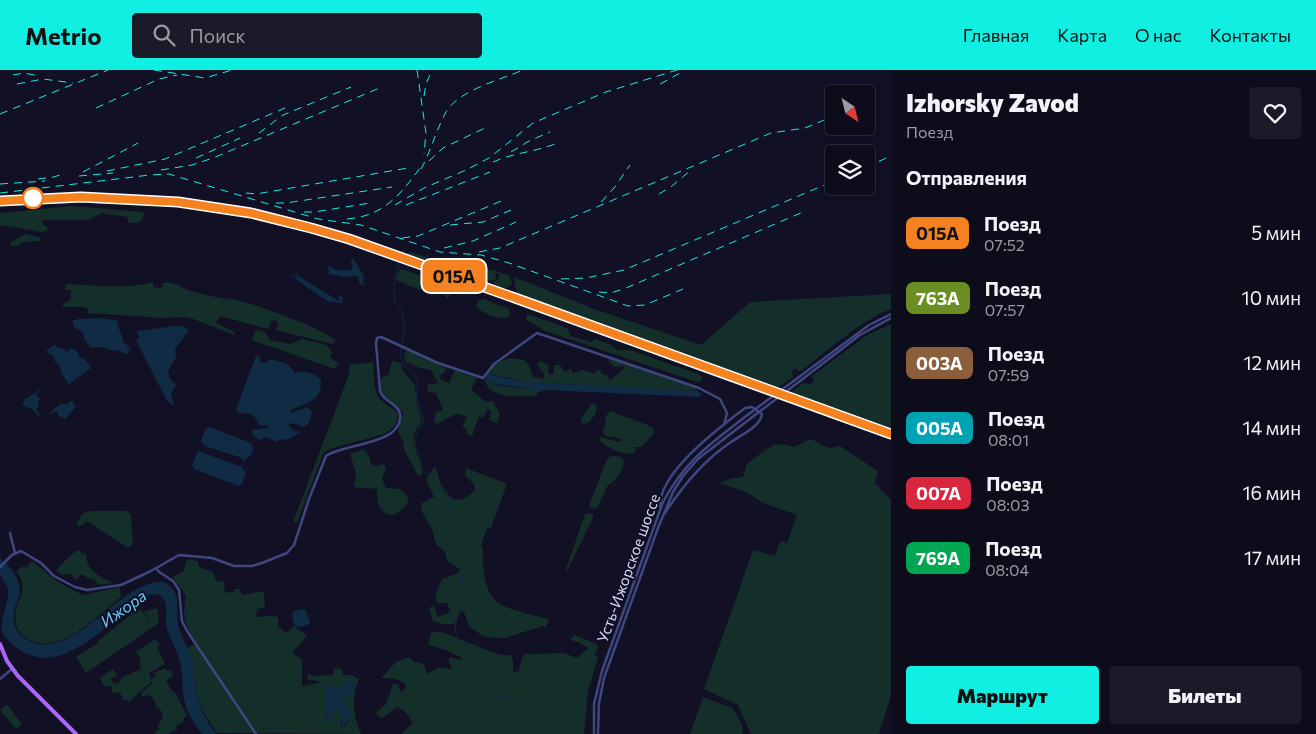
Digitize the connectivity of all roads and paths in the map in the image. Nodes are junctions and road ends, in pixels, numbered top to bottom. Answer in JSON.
{"nodes":[{"id":1,"x":891,"y":316,"type":"edge"},
{"id":2,"x":727,"y":413,"type":"junction"},
{"id":3,"x":734,"y":416,"type":"junction"},
{"id":4,"x":724,"y":425,"type":"junction"},
{"id":5,"x":660,"y":508,"type":"junction"},
{"id":6,"x":662,"y":516,"type":"junction"},
{"id":7,"x":10,"y":533,"type":"dead end"},
{"id":8,"x":15,"y":553,"type":"junction"},
{"id":9,"x":0,"y":567,"type":"edge"},
{"id":10,"x":156,"y":568,"type":"junction"},
{"id":11,"x":0,"y":644,"type":"edge"},
{"id":12,"x":12,"y":669,"type":"junction"},
{"id":13,"x":0,"y":679,"type":"edge"},
{"id":14,"x":76,"y":734,"type":"edge"},
{"id":15,"x":256,"y":734,"type":"edge"},
{"id":16,"x":594,"y":734,"type":"edge"},
{"id":17,"x":598,"y":734,"type":"edge"}],
"edges":[{"from":1,"to":5,"type":"street","name":"Усть-Ижорское шоссе","bridge":true},
{"from":1,"to":6,"type":"street","name":"Усть-Ижорское шоссе","bridge":true},
{"from":2,"to":3,"type":"street"},
{"from":2,"to":4,"type":"street"},
{"from":2,"to":10,"type":"street"},
{"from":3,"to":4,"type":"street"},
{"from":3,"to":6,"type":"street"},
{"from":4,"to":5,"type":"street"},
{"from":5,"to":16,"type":"street","name":"Усть-Ижорское шоссе"},
{"from":6,"to":17,"type":"street","name":"Усть-Ижорское шоссе"},
{"from":7,"to":8,"type":"street"},
{"from":8,"to":9,"type":"street"},
{"from":8,"to":10,"type":"street"},
{"from":10,"to":15,"type":"street"},
{"from":11,"to":12,"type":"main road"},
{"from":12,"to":13,"type":"street"},
{"from":12,"to":14,"type":"main road"}]}
